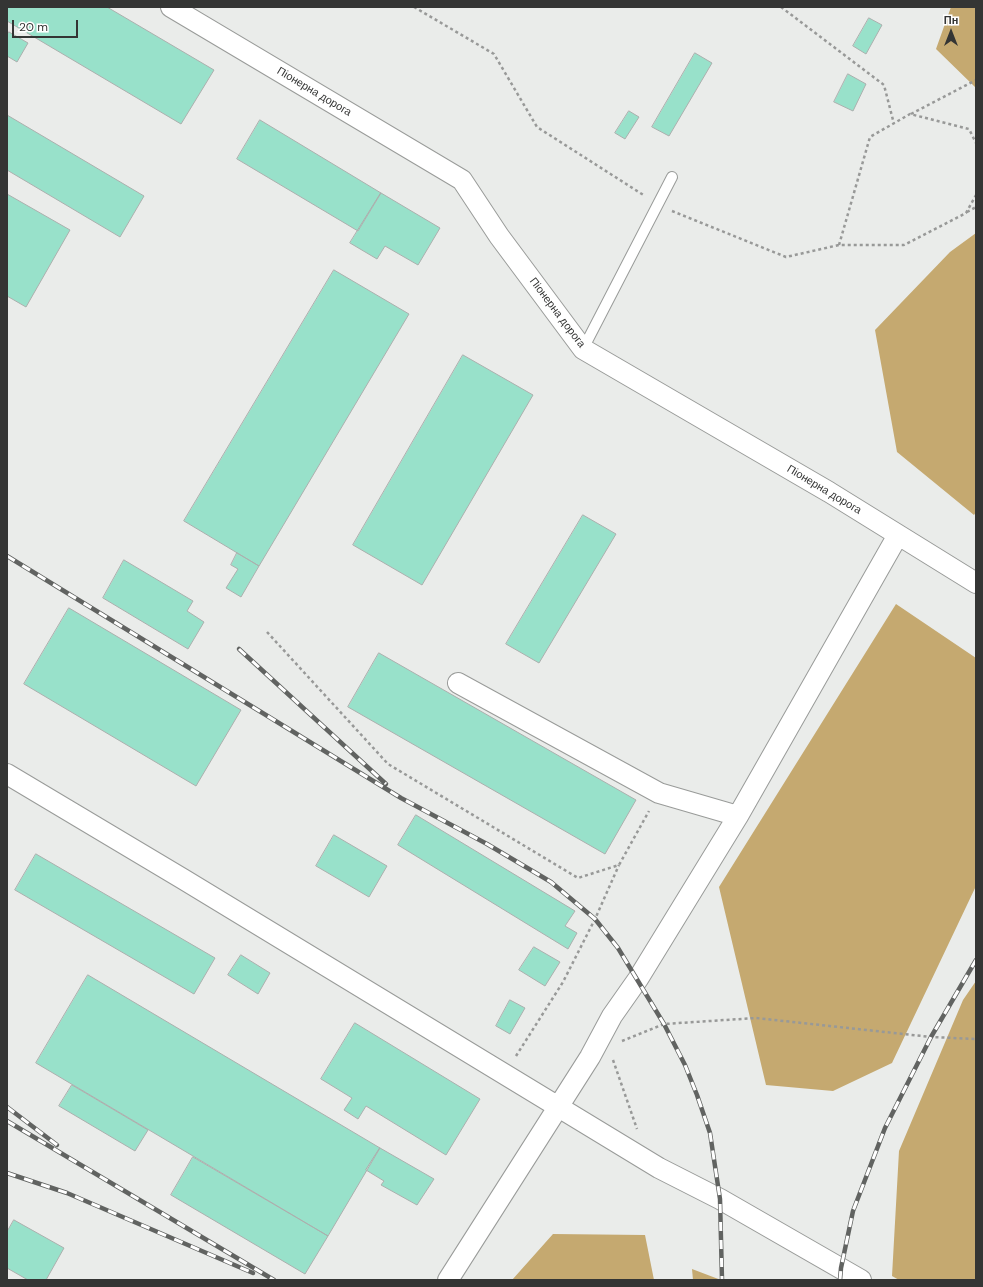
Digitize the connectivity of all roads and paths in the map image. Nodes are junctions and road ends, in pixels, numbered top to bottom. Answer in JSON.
{"nodes":[{"id":1,"x":170,"y":7,"type":"edge"},
{"id":2,"x":414,"y":7,"type":"edge"},
{"id":3,"x":781,"y":7,"type":"edge"},
{"id":4,"x":976,"y":80,"type":"edge"},
{"id":5,"x":910,"y":114,"type":"junction"},
{"id":6,"x":894,"y":124,"type":"junction"},
{"id":7,"x":976,"y":143,"type":"edge"},
{"id":8,"x":672,"y":177,"type":"dead end"},
{"id":9,"x":976,"y":195,"type":"edge"},
{"id":10,"x":658,"y":204,"type":"junction"},
{"id":11,"x":976,"y":207,"type":"edge"},
{"id":12,"x":966,"y":213,"type":"junction"},
{"id":13,"x":840,"y":245,"type":"junction"},
{"id":14,"x":583,"y":349,"type":"junction"},
{"id":15,"x":898,"y":535,"type":"junction"},
{"id":16,"x":976,"y":583,"type":"edge"},
{"id":17,"x":267,"y":632,"type":"dead end"},
{"id":18,"x":458,"y":683,"type":"dead end"},
{"id":19,"x":7,"y":774,"type":"edge"},
{"id":20,"x":659,"y":793,"type":"junction"},
{"id":21,"x":738,"y":816,"type":"junction"},
{"id":22,"x":619,"y":865,"type":"junction"},
{"id":23,"x":595,"y":919,"type":"junction"},
{"id":24,"x":638,"y":979,"type":"junction"},
{"id":25,"x":976,"y":1039,"type":"edge"},
{"id":26,"x":608,"y":1047,"type":"junction"},
{"id":27,"x":590,"y":1056,"type":"junction"},
{"id":28,"x":504,"y":1074,"type":"junction"},
{"id":29,"x":557,"y":1107,"type":"junction"},
{"id":30,"x":638,"y":1132,"type":"dead end"},
{"id":31,"x":448,"y":1280,"type":"edge"},
{"id":32,"x":861,"y":1280,"type":"edge"}],
"edges":[{"from":1,"to":14,"type":"street","name":"Піонерна дорога"},
{"from":2,"to":10,"type":"path"},
{"from":3,"to":6,"type":"path"},
{"from":4,"to":5,"type":"path"},
{"from":5,"to":6,"type":"path"},
{"from":5,"to":7,"type":"path"},
{"from":6,"to":13,"type":"path"},
{"from":8,"to":10,"type":"lane"},
{"from":9,"to":12,"type":"path"},
{"from":10,"to":13,"type":"path"},
{"from":10,"to":14,"type":"lane"},
{"from":11,"to":12,"type":"path"},
{"from":12,"to":13,"type":"path"},
{"from":14,"to":15,"type":"street","name":"Піонерна дорога"},
{"from":15,"to":16,"type":"street","name":"Піонерна дорога"},
{"from":15,"to":21,"type":"street"},
{"from":17,"to":22,"type":"path"},
{"from":18,"to":20,"type":"street"},
{"from":19,"to":28,"type":"street"},
{"from":20,"to":21,"type":"street"},
{"from":20,"to":22,"type":"path"},
{"from":21,"to":24,"type":"street"},
{"from":22,"to":23,"type":"path"},
{"from":23,"to":24,"type":"path"},
{"from":23,"to":28,"type":"path"},
{"from":24,"to":27,"type":"street"},
{"from":25,"to":26,"type":"path"},
{"from":26,"to":27,"type":"path"},
{"from":26,"to":30,"type":"path"},
{"from":27,"to":29,"type":"street"},
{"from":28,"to":29,"type":"street"},
{"from":29,"to":31,"type":"street"},
{"from":29,"to":32,"type":"street"}]}
